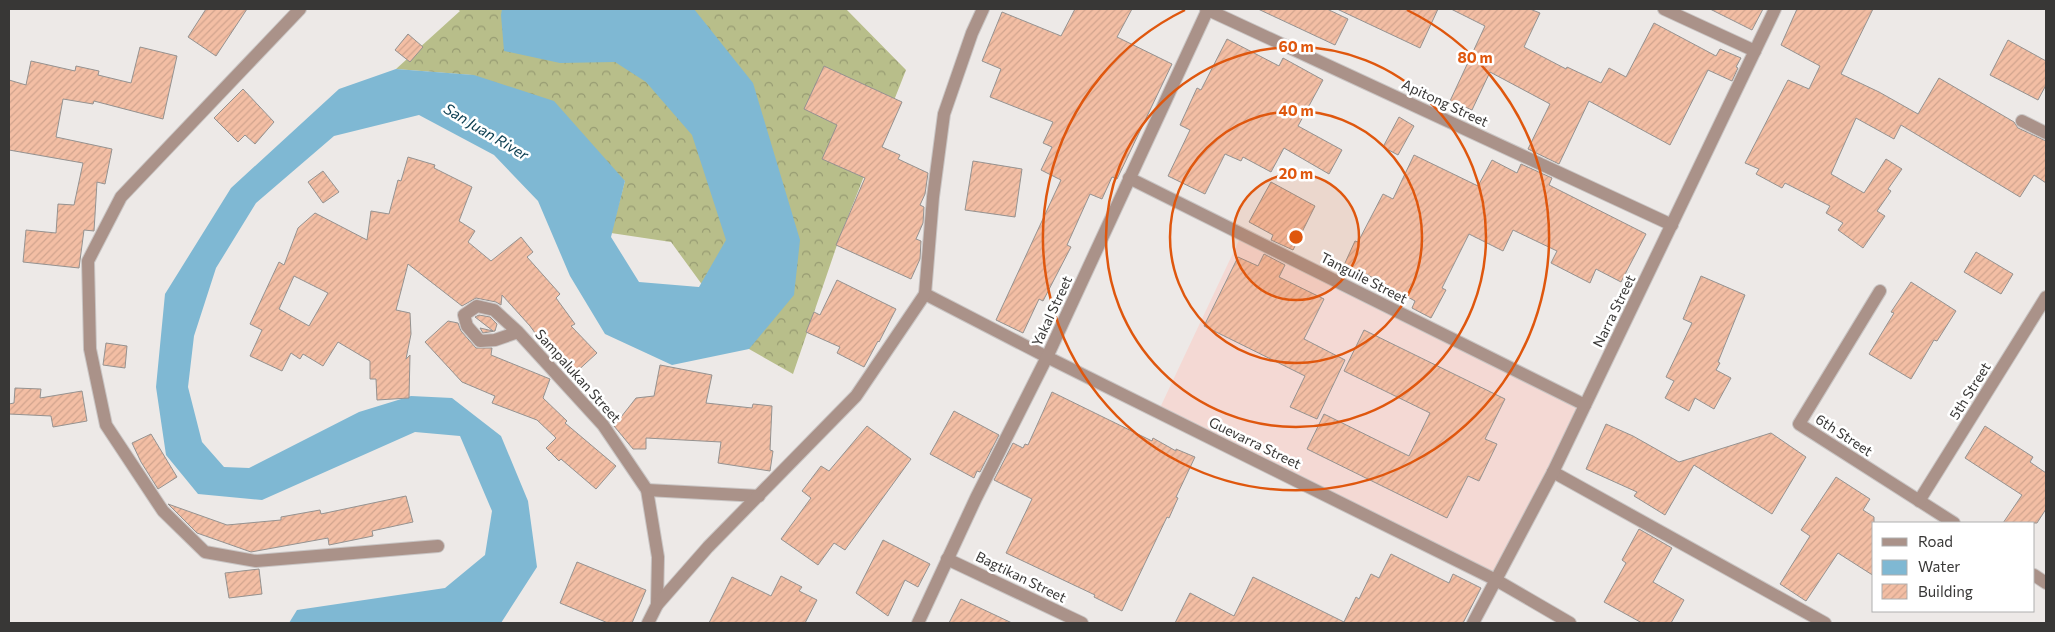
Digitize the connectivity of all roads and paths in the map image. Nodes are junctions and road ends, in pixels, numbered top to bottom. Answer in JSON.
{"nodes":[{"id":1,"x":300,"y":9,"type":"edge"},
{"id":2,"x":983,"y":9,"type":"edge"},
{"id":3,"x":1207,"y":9,"type":"edge"},
{"id":4,"x":1664,"y":9,"type":"edge"},
{"id":5,"x":1775,"y":9,"type":"edge"},
{"id":6,"x":1755,"y":50,"type":"junction"},
{"id":7,"x":2022,"y":121,"type":"dead end"},
{"id":8,"x":2046,"y":133,"type":"edge"},
{"id":9,"x":1129,"y":178,"type":"junction"},
{"id":10,"x":1672,"y":225,"type":"junction"},
{"id":11,"x":1880,"y":291,"type":"dead end"},
{"id":12,"x":925,"y":294,"type":"junction"},
{"id":13,"x":2046,"y":297,"type":"edge"},
{"id":14,"x":518,"y":332,"type":"dead end"},
{"id":15,"x":1047,"y":357,"type":"junction"},
{"id":16,"x":1584,"y":405,"type":"junction"},
{"id":17,"x":1553,"y":472,"type":"junction"},
{"id":18,"x":647,"y":490,"type":"junction"},
{"id":19,"x":759,"y":496,"type":"junction"},
{"id":20,"x":1919,"y":501,"type":"junction"},
{"id":21,"x":1952,"y":522,"type":"edge"},
{"id":22,"x":438,"y":546,"type":"dead end"},
{"id":23,"x":947,"y":559,"type":"junction"},
{"id":24,"x":2035,"y":576,"type":"edge"},
{"id":25,"x":1496,"y":580,"type":"junction"},
{"id":26,"x":2046,"y":583,"type":"edge"},
{"id":27,"x":657,"y":605,"type":"junction"},
{"id":28,"x":648,"y":623,"type":"edge"},
{"id":29,"x":918,"y":623,"type":"edge"},
{"id":30,"x":1082,"y":623,"type":"edge"},
{"id":31,"x":1473,"y":623,"type":"edge"},
{"id":32,"x":1570,"y":623,"type":"edge"},
{"id":33,"x":1825,"y":623,"type":"edge"}],
"edges":[{"from":1,"to":22,"type":"street"},
{"from":2,"to":12,"type":"street"},
{"from":3,"to":9,"type":"street","name":"Yakal Street"},
{"from":3,"to":10,"type":"street","name":"Apitong Street"},
{"from":4,"to":6,"type":"street"},
{"from":5,"to":6,"type":"street","name":"Narra Street"},
{"from":6,"to":10,"type":"street","name":"Narra Street"},
{"from":7,"to":8,"type":"street"},
{"from":9,"to":15,"type":"street","name":"Yakal Street"},
{"from":9,"to":16,"type":"street","name":"Tanguile Street"},
{"from":10,"to":16,"type":"street","name":"Narra Street"},
{"from":11,"to":20,"type":"street","name":"6th Street"},
{"from":12,"to":15,"type":"street","name":"Guevarra Street"},
{"from":12,"to":19,"type":"street"},
{"from":13,"to":20,"type":"street","name":"5th Street"},
{"from":14,"to":18,"type":"street","name":"Sampalukan Street"},
{"from":15,"to":23,"type":"street","name":"Yakal Street"},
{"from":15,"to":25,"type":"street","name":"Guevarra Street"},
{"from":16,"to":17,"type":"street","name":"Narra Street"},
{"from":17,"to":25,"type":"street","name":"Narra Street"},
{"from":17,"to":33,"type":"street"},
{"from":18,"to":19,"type":"street"},
{"from":18,"to":27,"type":"street","name":"Sampalukan Street"},
{"from":19,"to":27,"type":"street"},
{"from":20,"to":21,"type":"street","name":"6th Street"},
{"from":23,"to":29,"type":"street","name":"Yakal Street"},
{"from":23,"to":30,"type":"street","name":"Bagtikan Street"},
{"from":24,"to":26,"type":"street"},
{"from":25,"to":31,"type":"street","name":"Narra Street"},
{"from":25,"to":32,"type":"street","name":"Guevarra Street"},
{"from":27,"to":28,"type":"street"}]}
